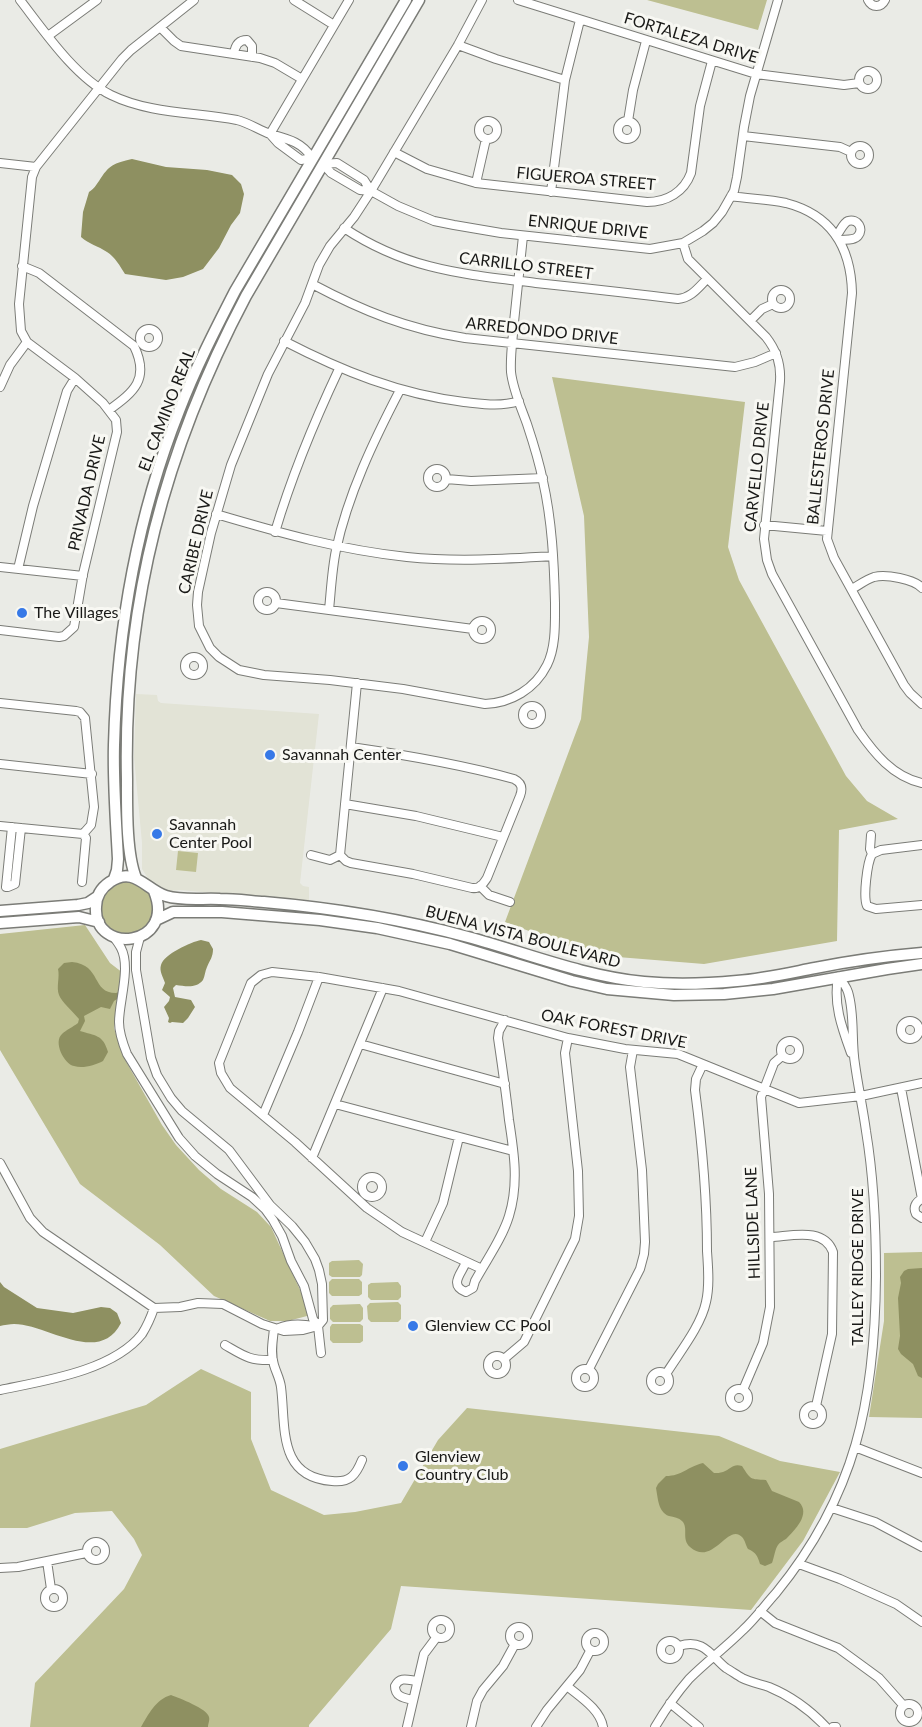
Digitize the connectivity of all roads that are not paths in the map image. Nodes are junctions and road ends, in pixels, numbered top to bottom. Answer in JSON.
{"nodes":[{"id":1,"x":20,"y":0,"type":"edge"},
{"id":2,"x":194,"y":0,"type":"edge"},
{"id":3,"x":294,"y":0,"type":"edge"},
{"id":4,"x":349,"y":0,"type":"edge"},
{"id":5,"x":406,"y":0,"type":"edge"},
{"id":6,"x":419,"y":0,"type":"edge"},
{"id":7,"x":482,"y":0,"type":"edge"},
{"id":8,"x":518,"y":0,"type":"edge"},
{"id":9,"x":778,"y":0,"type":"edge"},
{"id":10,"x":868,"y":0,"type":"edge"},
{"id":11,"x":885,"y":0,"type":"edge"},
{"id":12,"x":94,"y":1,"type":"edge"},
{"id":13,"x":580,"y":20,"type":"junction"},
{"id":14,"x":334,"y":25,"type":"junction"},
{"id":15,"x":160,"y":27,"type":"junction"},
{"id":16,"x":48,"y":36,"type":"junction"},
{"id":17,"x":646,"y":41,"type":"junction"},
{"id":18,"x":458,"y":45,"type":"junction"},
{"id":19,"x":234,"y":54,"type":"junction"},
{"id":20,"x":252,"y":57,"type":"junction"},
{"id":21,"x":712,"y":61,"type":"junction"},
{"id":22,"x":756,"y":74,"type":"junction"},
{"id":23,"x":302,"y":79,"type":"junction"},
{"id":24,"x":565,"y":80,"type":"junction"},
{"id":25,"x":859,"y":83,"type":"dead end"},
{"id":26,"x":99,"y":88,"type":"junction"},
{"id":27,"x":628,"y":121,"type":"dead end"},
{"id":28,"x":270,"y":134,"type":"junction"},
{"id":29,"x":742,"y":136,"type":"junction"},
{"id":30,"x":486,"y":139,"type":"dead end"},
{"id":31,"x":394,"y":152,"type":"junction"},
{"id":32,"x":851,"y":152,"type":"dead end"},
{"id":33,"x":312,"y":158,"type":"junction"},
{"id":34,"x":0,"y":163,"type":"edge"},
{"id":35,"x":323,"y":164,"type":"junction"},
{"id":36,"x":36,"y":167,"type":"junction"},
{"id":37,"x":476,"y":183,"type":"junction"},
{"id":38,"x":371,"y":191,"type":"junction"},
{"id":39,"x":551,"y":192,"type":"junction"},
{"id":40,"x":731,"y":196,"type":"junction"},
{"id":41,"x":344,"y":228,"type":"junction"},
{"id":42,"x":523,"y":236,"type":"junction"},
{"id":43,"x":682,"y":243,"type":"junction"},
{"id":44,"x":22,"y":266,"type":"junction"},
{"id":45,"x":707,"y":279,"type":"junction"},
{"id":46,"x":518,"y":281,"type":"junction"},
{"id":47,"x":312,"y":284,"type":"junction"},
{"id":48,"x":773,"y":304,"type":"dead end"},
{"id":49,"x":750,"y":321,"type":"junction"},
{"id":50,"x":284,"y":341,"type":"junction"},
{"id":51,"x":27,"y":342,"type":"junction"},
{"id":52,"x":513,"y":344,"type":"junction"},
{"id":53,"x":776,"y":353,"type":"junction"},
{"id":54,"x":339,"y":369,"type":"junction"},
{"id":55,"x":75,"y":378,"type":"junction"},
{"id":56,"x":0,"y":387,"type":"edge"},
{"id":57,"x":400,"y":390,"type":"junction"},
{"id":58,"x":519,"y":401,"type":"junction"},
{"id":59,"x":109,"y":410,"type":"junction"},
{"id":60,"x":543,"y":478,"type":"junction"},
{"id":61,"x":446,"y":479,"type":"dead end"},
{"id":62,"x":216,"y":514,"type":"junction"},
{"id":63,"x":764,"y":525,"type":"junction"},
{"id":64,"x":826,"y":531,"type":"junction"},
{"id":65,"x":275,"y":532,"type":"junction"},
{"id":66,"x":337,"y":546,"type":"junction"},
{"id":67,"x":553,"y":556,"type":"junction"},
{"id":68,"x":0,"y":567,"type":"edge"},
{"id":69,"x":18,"y":569,"type":"junction"},
{"id":70,"x":83,"y":576,"type":"junction"},
{"id":71,"x":922,"y":588,"type":"edge"},
{"id":72,"x":852,"y":589,"type":"junction"},
{"id":73,"x":276,"y":603,"type":"dead end"},
{"id":74,"x":329,"y":610,"type":"junction"},
{"id":75,"x":473,"y":629,"type":"dead end"},
{"id":76,"x":0,"y":630,"type":"edge"},
{"id":77,"x":213,"y":651,"type":"junction"},
{"id":78,"x":202,"y":661,"type":"dead end"},
{"id":79,"x":357,"y":683,"type":"junction"},
{"id":80,"x":519,"y":695,"type":"junction"},
{"id":81,"x":0,"y":703,"type":"edge"},
{"id":82,"x":922,"y":704,"type":"edge"},
{"id":83,"x":527,"y":707,"type":"dead end"},
{"id":84,"x":351,"y":747,"type":"junction"},
{"id":85,"x":0,"y":764,"type":"edge"},
{"id":86,"x":92,"y":774,"type":"junction"},
{"id":87,"x":922,"y":783,"type":"edge"},
{"id":88,"x":127,"y":796,"type":"junction"},
{"id":89,"x":115,"y":797,"type":"junction"},
{"id":90,"x":345,"y":804,"type":"junction"},
{"id":91,"x":0,"y":826,"type":"edge"},
{"id":92,"x":16,"y":827,"type":"junction"},
{"id":93,"x":83,"y":834,"type":"junction"},
{"id":94,"x":871,"y":835,"type":"dead end"},
{"id":95,"x":503,"y":837,"type":"junction"},
{"id":96,"x":922,"y":845,"type":"edge"},
{"id":97,"x":872,"y":854,"type":"junction"},
{"id":98,"x":310,"y":855,"type":"dead end"},
{"id":99,"x":340,"y":855,"type":"junction"},
{"id":100,"x":136,"y":878,"type":"junction"},
{"id":101,"x":114,"y":879,"type":"junction"},
{"id":102,"x":82,"y":882,"type":"dead end"},
{"id":103,"x":480,"y":886,"type":"junction"},
{"id":104,"x":154,"y":891,"type":"junction"},
{"id":105,"x":97,"y":897,"type":"junction"},
{"id":106,"x":223,"y":899,"type":"junction"},
{"id":107,"x":510,"y":902,"type":"dead end"},
{"id":108,"x":922,"y":904,"type":"edge"},
{"id":109,"x":0,"y":911,"type":"edge"},
{"id":110,"x":222,"y":912,"type":"junction"},
{"id":111,"x":156,"y":921,"type":"junction"},
{"id":112,"x":99,"y":922,"type":"junction"},
{"id":113,"x":0,"y":923,"type":"edge"},
{"id":114,"x":113,"y":936,"type":"junction"},
{"id":115,"x":140,"y":937,"type":"junction"},
{"id":116,"x":922,"y":953,"type":"edge"},
{"id":117,"x":836,"y":964,"type":"junction"},
{"id":118,"x":922,"y":964,"type":"edge"},
{"id":119,"x":319,"y":977,"type":"junction"},
{"id":120,"x":838,"y":977,"type":"junction"},
{"id":121,"x":382,"y":988,"type":"junction"},
{"id":122,"x":505,"y":1020,"type":"junction"},
{"id":123,"x":568,"y":1038,"type":"junction"},
{"id":124,"x":360,"y":1044,"type":"junction"},
{"id":125,"x":633,"y":1050,"type":"junction"},
{"id":126,"x":782,"y":1056,"type":"dead end"},
{"id":127,"x":703,"y":1064,"type":"junction"},
{"id":128,"x":922,"y":1083,"type":"edge"},
{"id":129,"x":505,"y":1084,"type":"junction"},
{"id":130,"x":901,"y":1088,"type":"junction"},
{"id":131,"x":764,"y":1089,"type":"junction"},
{"id":132,"x":861,"y":1096,"type":"junction"},
{"id":133,"x":335,"y":1104,"type":"junction"},
{"id":134,"x":262,"y":1115,"type":"junction"},
{"id":135,"x":459,"y":1137,"type":"junction"},
{"id":136,"x":513,"y":1151,"type":"junction"},
{"id":137,"x":312,"y":1158,"type":"junction"},
{"id":138,"x":0,"y":1163,"type":"edge"},
{"id":139,"x":922,"y":1199,"type":"edge"},
{"id":140,"x":922,"y":1218,"type":"edge"},
{"id":141,"x":771,"y":1237,"type":"junction"},
{"id":142,"x":425,"y":1242,"type":"junction"},
{"id":143,"x":466,"y":1262,"type":"junction"},
{"id":144,"x":482,"y":1269,"type":"junction"},
{"id":145,"x":154,"y":1308,"type":"junction"},
{"id":146,"x":318,"y":1326,"type":"junction"},
{"id":147,"x":277,"y":1328,"type":"junction"},
{"id":148,"x":225,"y":1345,"type":"dead end"},
{"id":149,"x":321,"y":1353,"type":"dead end"},
{"id":150,"x":504,"y":1359,"type":"dead end"},
{"id":151,"x":273,"y":1360,"type":"junction"},
{"id":152,"x":589,"y":1369,"type":"dead end"},
{"id":153,"x":666,"y":1374,"type":"dead end"},
{"id":154,"x":0,"y":1390,"type":"edge"},
{"id":155,"x":743,"y":1390,"type":"dead end"},
{"id":156,"x":816,"y":1406,"type":"dead end"},
{"id":157,"x":855,"y":1447,"type":"junction"},
{"id":158,"x":362,"y":1460,"type":"dead end"},
{"id":159,"x":922,"y":1473,"type":"edge"},
{"id":160,"x":832,"y":1508,"type":"junction"},
{"id":161,"x":922,"y":1547,"type":"edge"},
{"id":162,"x":87,"y":1552,"type":"dead end"},
{"id":163,"x":47,"y":1561,"type":"junction"},
{"id":164,"x":799,"y":1564,"type":"junction"},
{"id":165,"x":0,"y":1568,"type":"edge"},
{"id":166,"x":51,"y":1589,"type":"dead end"},
{"id":167,"x":760,"y":1611,"type":"junction"},
{"id":168,"x":922,"y":1622,"type":"edge"},
{"id":169,"x":436,"y":1638,"type":"dead end"},
{"id":170,"x":515,"y":1644,"type":"dead end"},
{"id":171,"x":679,"y":1646,"type":"dead end"},
{"id":172,"x":591,"y":1651,"type":"dead end"},
{"id":173,"x":715,"y":1655,"type":"junction"},
{"id":174,"x":417,"y":1681,"type":"junction"},
{"id":175,"x":567,"y":1686,"type":"junction"},
{"id":176,"x":413,"y":1700,"type":"junction"},
{"id":177,"x":670,"y":1703,"type":"junction"},
{"id":178,"x":903,"y":1705,"type":"dead end"},
{"id":179,"x":406,"y":1727,"type":"edge"},
{"id":180,"x":471,"y":1727,"type":"edge"},
{"id":181,"x":536,"y":1727,"type":"edge"},
{"id":182,"x":603,"y":1727,"type":"edge"},
{"id":183,"x":655,"y":1727,"type":"edge"},
{"id":184,"x":699,"y":1727,"type":"edge"},
{"id":185,"x":826,"y":1727,"type":"edge"}],
"edges":[{"from":1,"to":16,"type":"street"},
{"from":2,"to":15,"type":"street"},
{"from":3,"to":14,"type":"street"},
{"from":4,"to":14,"type":"street"},
{"from":5,"to":33,"type":"main road","name":"EL CAMINO REAL"},
{"from":6,"to":35,"type":"main road","name":"EL CAMINO REAL"},
{"from":7,"to":18,"type":"street","name":"CARIBE DRIVE"},
{"from":8,"to":13,"type":"street","name":"FORTALEZA DRIVE"},
{"from":9,"to":22,"type":"street","name":"ENRIQUE DRIVE"},
{"from":10,"to":11,"type":"street"},
{"from":12,"to":16,"type":"street"},
{"from":13,"to":17,"type":"street","name":"FORTALEZA DRIVE"},
{"from":13,"to":24,"type":"street"},
{"from":14,"to":23,"type":"street"},
{"from":15,"to":19,"type":"street"},
{"from":15,"to":26,"type":"street"},
{"from":16,"to":26,"type":"street"},
{"from":17,"to":21,"type":"street","name":"FORTALEZA DRIVE"},
{"from":17,"to":27,"type":"street"},
{"from":18,"to":24,"type":"street"},
{"from":18,"to":31,"type":"street","name":"CARIBE DRIVE"},
{"from":19,"to":20,"type":"street"},
{"from":19,"to":20,"type":"street"},
{"from":20,"to":23,"type":"street"},
{"from":21,"to":22,"type":"street","name":"FORTALEZA DRIVE"},
{"from":21,"to":39,"type":"street","name":"FIGUEROA STREET"},
{"from":22,"to":25,"type":"street","name":"FORTALEZA DRIVE"},
{"from":22,"to":29,"type":"street","name":"ENRIQUE DRIVE"},
{"from":23,"to":28,"type":"street"},
{"from":24,"to":39,"type":"street"},
{"from":26,"to":28,"type":"street"},
{"from":26,"to":36,"type":"street"},
{"from":28,"to":33,"type":"street"},
{"from":29,"to":32,"type":"street"},
{"from":29,"to":40,"type":"street","name":"ENRIQUE DRIVE"},
{"from":30,"to":37,"type":"street"},
{"from":31,"to":37,"type":"street","name":"FIGUEROA STREET"},
{"from":31,"to":38,"type":"street","name":"CARIBE DRIVE"},
{"from":33,"to":35,"type":"main road"},
{"from":33,"to":89,"type":"main road","name":"EL CAMINO REAL"},
{"from":34,"to":36,"type":"street"},
{"from":35,"to":38,"type":"street","name":"ENRIQUE DRIVE"},
{"from":35,"to":88,"type":"main road","name":"EL CAMINO REAL"},
{"from":36,"to":44,"type":"street"},
{"from":37,"to":39,"type":"street","name":"FIGUEROA STREET"},
{"from":38,"to":41,"type":"street","name":"CARIBE DRIVE"},
{"from":38,"to":42,"type":"street","name":"ENRIQUE DRIVE"},
{"from":40,"to":43,"type":"street","name":"ENRIQUE DRIVE"},
{"from":40,"to":64,"type":"street","name":"BALLESTEROS DRIVE"},
{"from":41,"to":46,"type":"street","name":"CARRILLO STREET"},
{"from":41,"to":47,"type":"street","name":"CARIBE DRIVE"},
{"from":42,"to":43,"type":"street","name":"ENRIQUE DRIVE"},
{"from":42,"to":46,"type":"street","name":"CARIBE DRIVE"},
{"from":43,"to":45,"type":"street","name":"CARVELLO DRIVE"},
{"from":44,"to":51,"type":"street"},
{"from":44,"to":59,"type":"street"},
{"from":45,"to":46,"type":"street","name":"CARRILLO STREET"},
{"from":45,"to":49,"type":"street","name":"CARVELLO DRIVE"},
{"from":46,"to":52,"type":"street","name":"CARIBE DRIVE"},
{"from":47,"to":50,"type":"street","name":"CARIBE DRIVE"},
{"from":47,"to":52,"type":"street","name":"ARREDONDO DRIVE"},
{"from":48,"to":49,"type":"street"},
{"from":49,"to":53,"type":"street","name":"CARVELLO DRIVE"},
{"from":50,"to":54,"type":"street"},
{"from":50,"to":62,"type":"street","name":"CARIBE DRIVE"},
{"from":51,"to":55,"type":"street"},
{"from":51,"to":56,"type":"street"},
{"from":52,"to":53,"type":"street","name":"ARREDONDO DRIVE"},
{"from":52,"to":58,"type":"street","name":"CARIBE DRIVE"},
{"from":53,"to":63,"type":"street","name":"CARVELLO DRIVE"},
{"from":54,"to":57,"type":"street"},
{"from":54,"to":65,"type":"street"},
{"from":55,"to":59,"type":"street"},
{"from":55,"to":69,"type":"street"},
{"from":57,"to":58,"type":"street"},
{"from":57,"to":66,"type":"street"},
{"from":58,"to":60,"type":"street","name":"CARIBE DRIVE"},
{"from":59,"to":70,"type":"street","name":"PRIVADA DRIVE"},
{"from":60,"to":61,"type":"street"},
{"from":60,"to":67,"type":"street","name":"CARIBE DRIVE"},
{"from":62,"to":65,"type":"street"},
{"from":62,"to":77,"type":"street","name":"CARIBE DRIVE"},
{"from":63,"to":64,"type":"street"},
{"from":63,"to":87,"type":"street","name":"CARVELLO DRIVE"},
{"from":64,"to":72,"type":"street","name":"BALLESTEROS DRIVE"},
{"from":65,"to":66,"type":"street"},
{"from":66,"to":67,"type":"street"},
{"from":66,"to":74,"type":"street"},
{"from":67,"to":80,"type":"street","name":"CARIBE DRIVE"},
{"from":68,"to":69,"type":"street"},
{"from":69,"to":70,"type":"street"},
{"from":70,"to":76,"type":"street","name":"PRIVADA DRIVE"},
{"from":71,"to":72,"type":"street"},
{"from":72,"to":82,"type":"street","name":"BALLESTEROS DRIVE"},
{"from":73,"to":74,"type":"street"},
{"from":74,"to":75,"type":"street"},
{"from":77,"to":78,"type":"street"},
{"from":77,"to":79,"type":"street","name":"CARIBE DRIVE"},
{"from":79,"to":80,"type":"street","name":"CARIBE DRIVE"},
{"from":79,"to":84,"type":"street"},
{"from":80,"to":83,"type":"street"},
{"from":81,"to":86,"type":"street"},
{"from":84,"to":90,"type":"street"},
{"from":84,"to":95,"type":"street"},
{"from":85,"to":86,"type":"street"},
{"from":86,"to":93,"type":"street"},
{"from":88,"to":89,"type":"main road"},
{"from":88,"to":100,"type":"main road","name":"EL CAMINO REAL"},
{"from":89,"to":101,"type":"main road","name":"EL CAMINO REAL"},
{"from":90,"to":95,"type":"street"},
{"from":90,"to":99,"type":"street"},
{"from":91,"to":92,"type":"street"},
{"from":92,"to":92,"type":"street"},
{"from":92,"to":93,"type":"street"},
{"from":93,"to":102,"type":"street"},
{"from":94,"to":97,"type":"street"},
{"from":95,"to":103,"type":"street"},
{"from":96,"to":97,"type":"street"},
{"from":97,"to":108,"type":"street"},
{"from":98,"to":99,"type":"street"},
{"from":99,"to":103,"type":"street"},
{"from":100,"to":101,"type":"main road"},
{"from":100,"to":104,"type":"main road"},
{"from":101,"to":105,"type":"main road"},
{"from":103,"to":107,"type":"street"},
{"from":104,"to":106,"type":"main road","name":"BUENA VISTA BOULEVARD"},
{"from":104,"to":111,"type":"main road"},
{"from":105,"to":109,"type":"main road"},
{"from":105,"to":112,"type":"main road"},
{"from":106,"to":110,"type":"main road"},
{"from":106,"to":117,"type":"main road","name":"BUENA VISTA BOULEVARD"},
{"from":110,"to":111,"type":"main road","name":"BUENA VISTA BOULEVARD"},
{"from":110,"to":120,"type":"main road","name":"BUENA VISTA BOULEVARD"},
{"from":111,"to":115,"type":"main road"},
{"from":112,"to":113,"type":"main road"},
{"from":112,"to":114,"type":"main road"},
{"from":114,"to":115,"type":"main road"},
{"from":114,"to":146,"type":"street"},
{"from":115,"to":146,"type":"street"},
{"from":116,"to":117,"type":"main road","name":"BUENA VISTA BOULEVARD"},
{"from":117,"to":120,"type":"main road"},
{"from":118,"to":120,"type":"main road","name":"BUENA VISTA BOULEVARD"},
{"from":119,"to":121,"type":"street","name":"OAK FOREST DRIVE"},
{"from":119,"to":134,"type":"street"},
{"from":119,"to":134,"type":"street","name":"OAK FOREST DRIVE"},
{"from":120,"to":132,"type":"street","name":"TALLEY RIDGE DRIVE"},
{"from":121,"to":122,"type":"street","name":"OAK FOREST DRIVE"},
{"from":121,"to":124,"type":"street"},
{"from":122,"to":123,"type":"street","name":"OAK FOREST DRIVE"},
{"from":122,"to":129,"type":"street"},
{"from":123,"to":125,"type":"street","name":"OAK FOREST DRIVE"},
{"from":123,"to":150,"type":"street"},
{"from":124,"to":129,"type":"street"},
{"from":124,"to":133,"type":"street"},
{"from":125,"to":127,"type":"street","name":"OAK FOREST DRIVE"},
{"from":125,"to":152,"type":"street"},
{"from":126,"to":131,"type":"street","name":"HILLSIDE LANE"},
{"from":127,"to":131,"type":"street","name":"OAK FOREST DRIVE"},
{"from":127,"to":153,"type":"street"},
{"from":128,"to":130,"type":"street","name":"OAK FOREST DRIVE"},
{"from":129,"to":136,"type":"street"},
{"from":130,"to":132,"type":"street","name":"OAK FOREST DRIVE"},
{"from":130,"to":139,"type":"street"},
{"from":131,"to":132,"type":"street","name":"OAK FOREST DRIVE"},
{"from":131,"to":141,"type":"street","name":"HILLSIDE LANE"},
{"from":132,"to":157,"type":"street","name":"TALLEY RIDGE DRIVE"},
{"from":133,"to":135,"type":"street"},
{"from":133,"to":137,"type":"street"},
{"from":134,"to":137,"type":"street"},
{"from":135,"to":136,"type":"street"},
{"from":135,"to":142,"type":"street"},
{"from":136,"to":144,"type":"street"},
{"from":137,"to":142,"type":"street"},
{"from":138,"to":145,"type":"street"},
{"from":139,"to":140,"type":"street"},
{"from":141,"to":155,"type":"street","name":"HILLSIDE LANE"},
{"from":141,"to":156,"type":"street"},
{"from":142,"to":143,"type":"street"},
{"from":143,"to":144,"type":"street"},
{"from":143,"to":144,"type":"street"},
{"from":145,"to":147,"type":"street"},
{"from":145,"to":154,"type":"street"},
{"from":146,"to":147,"type":"street"},
{"from":146,"to":147,"type":"street"},
{"from":146,"to":149,"type":"street"},
{"from":147,"to":151,"type":"street"},
{"from":148,"to":151,"type":"street"},
{"from":151,"to":158,"type":"street"},
{"from":157,"to":159,"type":"street"},
{"from":157,"to":160,"type":"street","name":"TALLEY RIDGE DRIVE"},
{"from":160,"to":161,"type":"street"},
{"from":160,"to":164,"type":"street","name":"TALLEY RIDGE DRIVE"},
{"from":162,"to":163,"type":"street"},
{"from":163,"to":165,"type":"street"},
{"from":163,"to":166,"type":"street"},
{"from":164,"to":167,"type":"street","name":"TALLEY RIDGE DRIVE"},
{"from":164,"to":168,"type":"street"},
{"from":167,"to":173,"type":"street","name":"TALLEY RIDGE DRIVE"},
{"from":167,"to":178,"type":"street"},
{"from":169,"to":174,"type":"street"},
{"from":170,"to":180,"type":"street"},
{"from":171,"to":173,"type":"street"},
{"from":172,"to":175,"type":"street"},
{"from":173,"to":177,"type":"street","name":"TALLEY RIDGE DRIVE"},
{"from":173,"to":185,"type":"street"},
{"from":174,"to":176,"type":"street"},
{"from":174,"to":176,"type":"street"},
{"from":175,"to":181,"type":"street"},
{"from":175,"to":182,"type":"street"},
{"from":176,"to":179,"type":"street"},
{"from":177,"to":183,"type":"street","name":"TALLEY RIDGE DRIVE"},
{"from":177,"to":184,"type":"street"}]}
